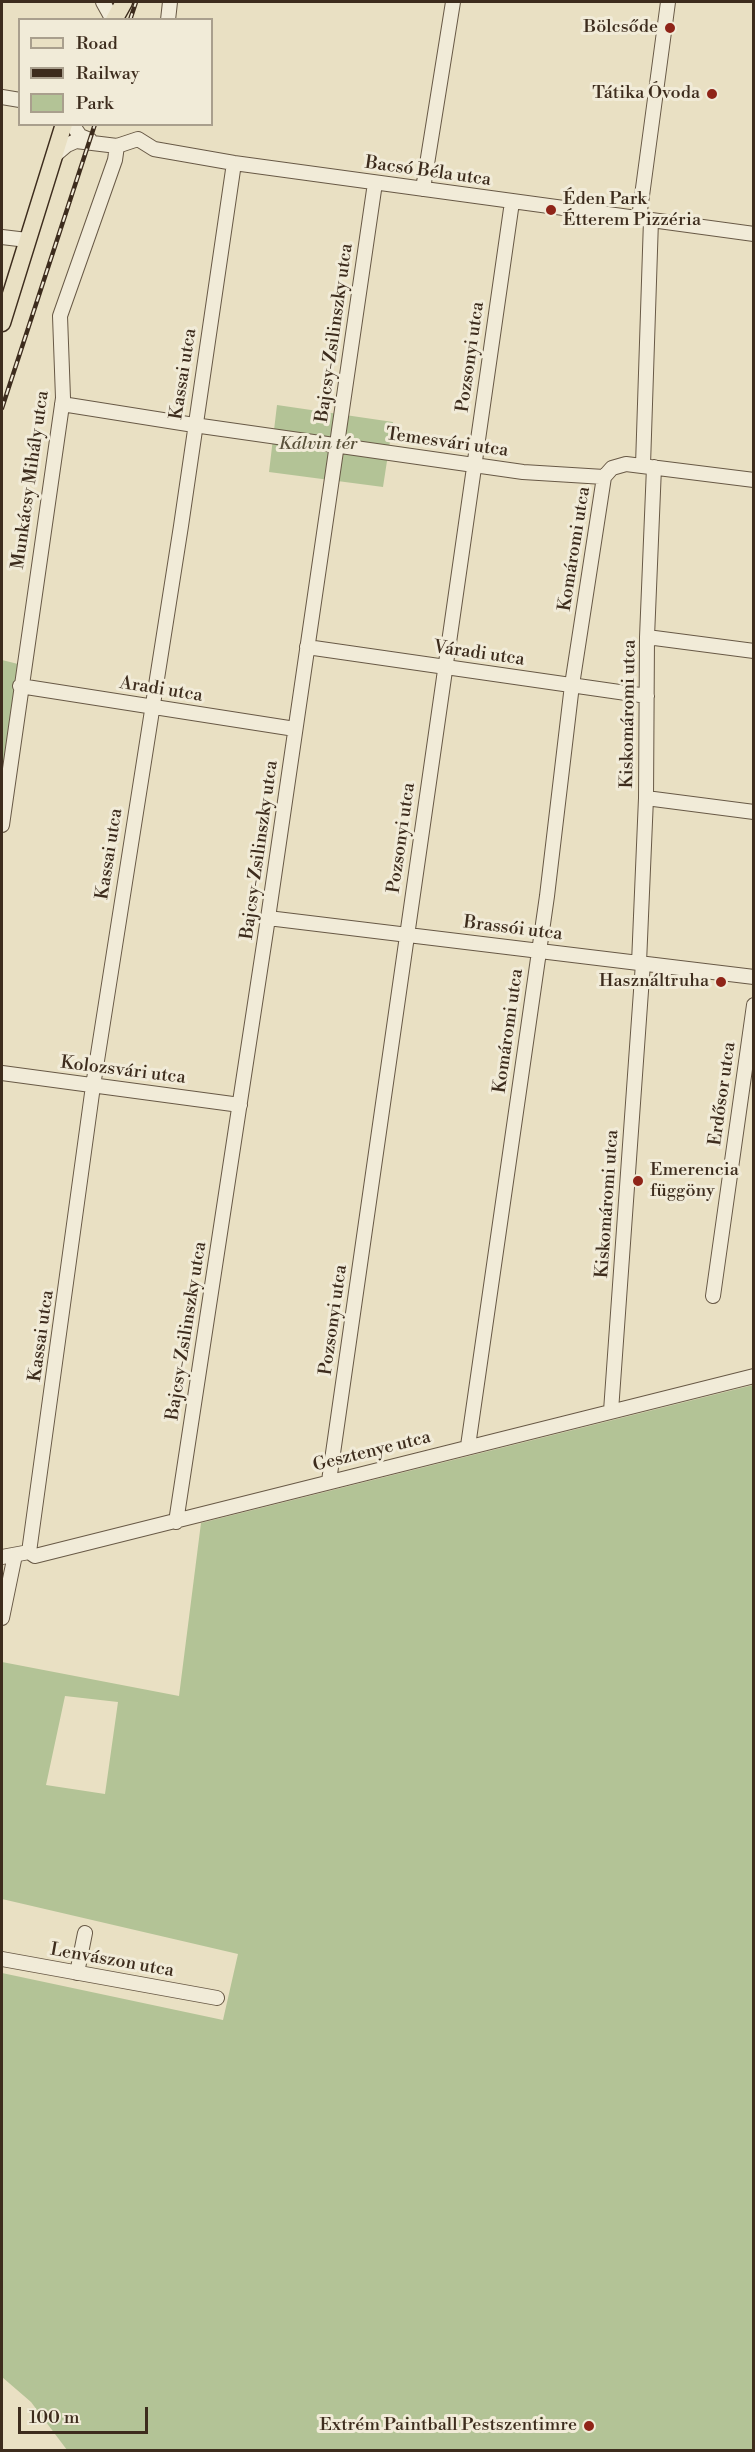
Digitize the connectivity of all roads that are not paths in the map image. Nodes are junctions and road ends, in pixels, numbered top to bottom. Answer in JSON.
{"nodes":[{"id":1,"x":103,"y":2,"type":"edge"},
{"id":2,"x":124,"y":2,"type":"edge"},
{"id":3,"x":170,"y":2,"type":"edge"},
{"id":4,"x":453,"y":2,"type":"edge"},
{"id":5,"x":668,"y":2,"type":"edge"},
{"id":6,"x":113,"y":18,"type":"edge"},
{"id":7,"x":115,"y":18,"type":"edge"},
{"id":8,"x":168,"y":18,"type":"edge"},
{"id":9,"x":2,"y":97,"type":"edge"},
{"id":10,"x":18,"y":100,"type":"edge"},
{"id":11,"x":63,"y":126,"type":"edge"},
{"id":12,"x":73,"y":126,"type":"edge"},
{"id":13,"x":143,"y":126,"type":"edge"},
{"id":14,"x":138,"y":139,"type":"junction"},
{"id":15,"x":110,"y":145,"type":"junction"},
{"id":16,"x":54,"y":156,"type":"junction"},
{"id":17,"x":234,"y":163,"type":"junction"},
{"id":18,"x":375,"y":183,"type":"junction"},
{"id":19,"x":423,"y":189,"type":"junction"},
{"id":20,"x":512,"y":202,"type":"junction"},
{"id":21,"x":645,"y":219,"type":"junction"},
{"id":22,"x":753,"y":234,"type":"edge"},
{"id":23,"x":2,"y":237,"type":"edge"},
{"id":24,"x":27,"y":240,"type":"junction"},
{"id":25,"x":2,"y":322,"type":"edge"},
{"id":26,"x":62,"y":404,"type":"junction"},
{"id":27,"x":194,"y":425,"type":"junction"},
{"id":28,"x":337,"y":446,"type":"junction"},
{"id":29,"x":474,"y":465,"type":"junction"},
{"id":30,"x":648,"y":466,"type":"junction"},
{"id":31,"x":604,"y":477,"type":"junction"},
{"id":32,"x":753,"y":480,"type":"edge"},
{"id":33,"x":647,"y":638,"type":"junction"},
{"id":34,"x":307,"y":646,"type":"junction"},
{"id":35,"x":753,"y":651,"type":"edge"},
{"id":36,"x":445,"y":667,"type":"junction"},
{"id":37,"x":572,"y":685,"type":"junction"},
{"id":38,"x":20,"y":686,"type":"junction"},
{"id":39,"x":647,"y":696,"type":"junction"},
{"id":40,"x":152,"y":707,"type":"junction"},
{"id":41,"x":295,"y":729,"type":"junction"},
{"id":42,"x":646,"y":798,"type":"junction"},
{"id":43,"x":753,"y":812,"type":"edge"},
{"id":44,"x":2,"y":825,"type":"edge"},
{"id":45,"x":268,"y":918,"type":"junction"},
{"id":46,"x":406,"y":935,"type":"junction"},
{"id":47,"x":539,"y":950,"type":"junction"},
{"id":48,"x":641,"y":963,"type":"junction"},
{"id":49,"x":753,"y":977,"type":"edge"},
{"id":50,"x":753,"y":1005,"type":"edge"},
{"id":51,"x":2,"y":1073,"type":"edge"},
{"id":52,"x":93,"y":1086,"type":"junction"},
{"id":53,"x":240,"y":1105,"type":"junction"},
{"id":54,"x":714,"y":1296,"type":"dead end"},
{"id":55,"x":753,"y":1376,"type":"edge"},
{"id":56,"x":610,"y":1411,"type":"junction"},
{"id":57,"x":468,"y":1446,"type":"junction"},
{"id":58,"x":329,"y":1481,"type":"junction"},
{"id":59,"x":176,"y":1522,"type":"junction"},
{"id":60,"x":15,"y":1555,"type":"edge"},
{"id":61,"x":2,"y":1618,"type":"edge"},
{"id":62,"x":86,"y":1934,"type":"dead end"},
{"id":63,"x":2,"y":1959,"type":"edge"},
{"id":64,"x":77,"y":1973,"type":"junction"},
{"id":65,"x":217,"y":1998,"type":"dead end"}],
"edges":[{"from":1,"to":6,"type":"street"},
{"from":2,"to":7,"type":"main road"},
{"from":3,"to":8,"type":"street"},
{"from":4,"to":19,"type":"street"},
{"from":5,"to":21,"type":"street","name":"Kiskomáromi utca"},
{"from":9,"to":10,"type":"street"},
{"from":11,"to":16,"type":"main road"},
{"from":12,"to":15,"type":"street"},
{"from":13,"to":14,"type":"street"},
{"from":14,"to":15,"type":"street"},
{"from":14,"to":17,"type":"street","name":"Bacsó Béla utca"},
{"from":15,"to":16,"type":"street"},
{"from":15,"to":26,"type":"street","name":"Munkácsy Mihály utca"},
{"from":16,"to":24,"type":"main road"},
{"from":17,"to":18,"type":"street","name":"Bacsó Béla utca"},
{"from":17,"to":27,"type":"street","name":"Kassai utca"},
{"from":18,"to":19,"type":"street","name":"Bacsó Béla utca"},
{"from":18,"to":28,"type":"street","name":"Bajcsy-Zsilinszky utca"},
{"from":19,"to":20,"type":"street","name":"Bacsó Béla utca"},
{"from":20,"to":21,"type":"street","name":"Bacsó Béla utca"},
{"from":20,"to":29,"type":"street","name":"Pozsonyi utca"},
{"from":21,"to":22,"type":"street","name":"Bacsó Béla utca"},
{"from":21,"to":30,"type":"street","name":"Kiskomáromi utca"},
{"from":23,"to":24,"type":"street"},
{"from":24,"to":25,"type":"main road"},
{"from":26,"to":27,"type":"street","name":"Temesvári utca"},
{"from":26,"to":38,"type":"street","name":"Munkácsy Mihály utca"},
{"from":27,"to":28,"type":"street","name":"Temesvári utca"},
{"from":27,"to":40,"type":"street","name":"Kassai utca"},
{"from":28,"to":29,"type":"street","name":"Temesvári utca"},
{"from":28,"to":34,"type":"street","name":"Bajcsy-Zsilinszky utca"},
{"from":29,"to":31,"type":"street","name":"Temesvári utca"},
{"from":29,"to":36,"type":"street","name":"Pozsonyi utca"},
{"from":30,"to":31,"type":"street"},
{"from":30,"to":32,"type":"street"},
{"from":30,"to":33,"type":"street","name":"Kiskomáromi utca"},
{"from":31,"to":37,"type":"street","name":"Komáromi utca"},
{"from":33,"to":35,"type":"street"},
{"from":33,"to":39,"type":"street","name":"Kiskomáromi utca"},
{"from":34,"to":36,"type":"street","name":"Váradi utca"},
{"from":34,"to":41,"type":"street","name":"Bajcsy-Zsilinszky utca"},
{"from":36,"to":37,"type":"street","name":"Váradi utca"},
{"from":36,"to":46,"type":"street","name":"Pozsonyi utca"},
{"from":37,"to":39,"type":"street","name":"Váradi utca"},
{"from":37,"to":47,"type":"street","name":"Komáromi utca"},
{"from":38,"to":40,"type":"street","name":"Aradi utca"},
{"from":38,"to":44,"type":"street","name":"Munkácsy Mihály utca"},
{"from":39,"to":42,"type":"street","name":"Kiskomáromi utca"},
{"from":40,"to":41,"type":"street","name":"Aradi utca"},
{"from":40,"to":52,"type":"street","name":"Kassai utca"},
{"from":41,"to":45,"type":"street","name":"Bajcsy-Zsilinszky utca"},
{"from":42,"to":43,"type":"street"},
{"from":42,"to":48,"type":"street","name":"Kiskomáromi utca"},
{"from":45,"to":46,"type":"street","name":"Brassói utca"},
{"from":45,"to":53,"type":"street","name":"Bajcsy-Zsilinszky utca"},
{"from":46,"to":47,"type":"street","name":"Brassói utca"},
{"from":46,"to":58,"type":"street","name":"Pozsonyi utca"},
{"from":47,"to":48,"type":"street","name":"Brassói utca"},
{"from":47,"to":57,"type":"street","name":"Komáromi utca"},
{"from":48,"to":49,"type":"street","name":"Brassói utca"},
{"from":48,"to":56,"type":"street","name":"Kiskomáromi utca"},
{"from":50,"to":54,"type":"street","name":"Erdősor utca"},
{"from":51,"to":52,"type":"street","name":"Kolozsvári utca"},
{"from":52,"to":53,"type":"street","name":"Kolozsvári utca"},
{"from":52,"to":60,"type":"street","name":"Kassai utca"},
{"from":53,"to":59,"type":"street","name":"Bajcsy-Zsilinszky utca"},
{"from":55,"to":56,"type":"street","name":"Gesztenye utca"},
{"from":56,"to":57,"type":"street","name":"Gesztenye utca"},
{"from":57,"to":58,"type":"street","name":"Gesztenye utca"},
{"from":58,"to":59,"type":"street","name":"Gesztenye utca"},
{"from":59,"to":60,"type":"street","name":"Gesztenye utca"},
{"from":60,"to":61,"type":"street","name":"Kassai utca"},
{"from":62,"to":64,"type":"street"},
{"from":63,"to":64,"type":"street","name":"Lenvászon utca"},
{"from":64,"to":65,"type":"street","name":"Lenvászon utca"}]}
